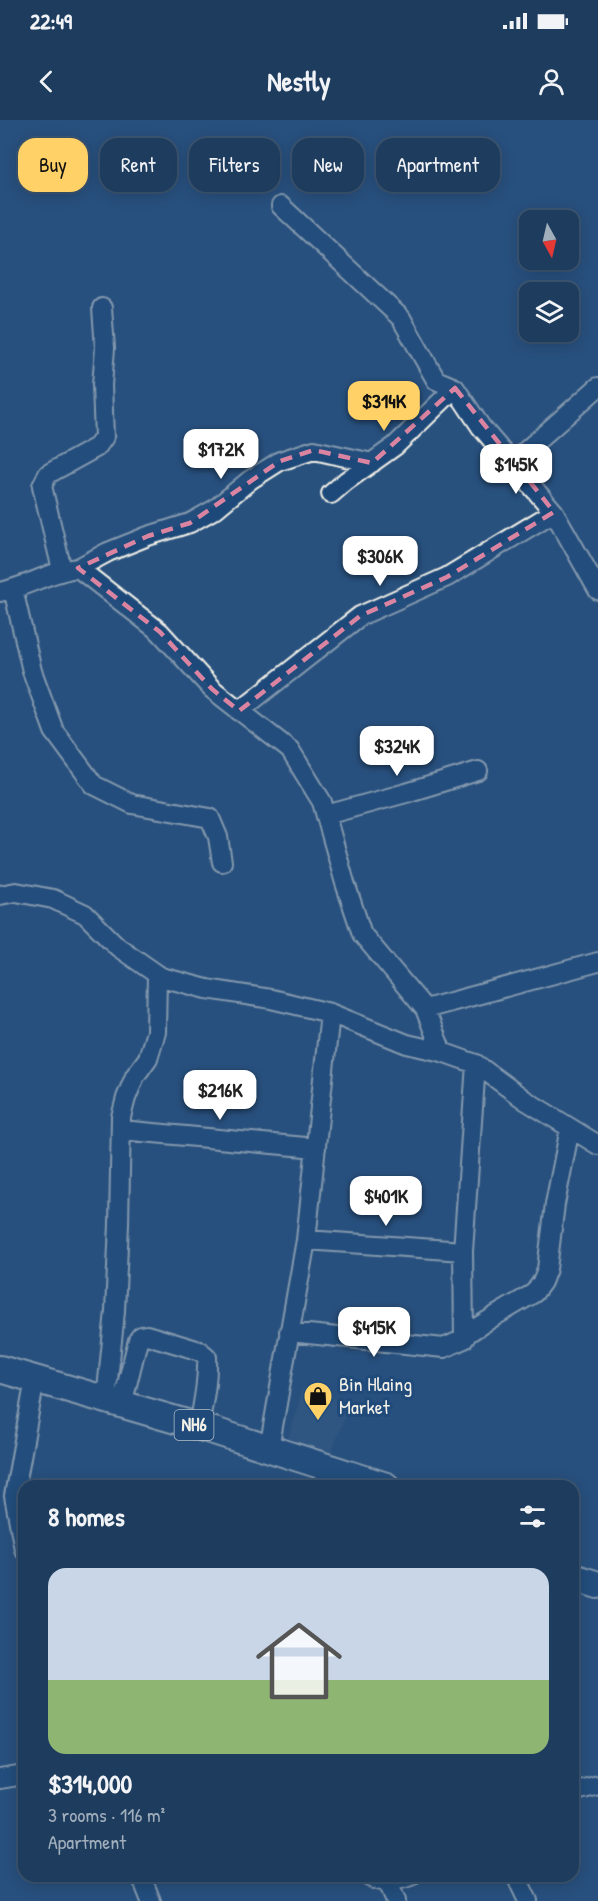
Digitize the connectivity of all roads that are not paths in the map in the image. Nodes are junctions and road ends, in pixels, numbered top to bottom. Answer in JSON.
{"nodes":[{"id":1,"x":281,"y":206,"type":"dead end"},
{"id":2,"x":102,"y":308,"type":"dead end"},
{"id":3,"x":598,"y":387,"type":"edge"},
{"id":4,"x":455,"y":388,"type":"junction"},
{"id":5,"x":372,"y":463,"type":"junction"},
{"id":6,"x":512,"y":463,"type":"junction"},
{"id":7,"x":331,"y":494,"type":"dead end"},
{"id":8,"x":554,"y":512,"type":"junction"},
{"id":9,"x":70,"y":569,"type":"junction"},
{"id":10,"x":7,"y":590,"type":"edge"},
{"id":11,"x":598,"y":590,"type":"edge"},
{"id":12,"x":239,"y":711,"type":"junction"},
{"id":13,"x":478,"y":771,"type":"dead end"},
{"id":14,"x":326,"y":815,"type":"junction"},
{"id":15,"x":222,"y":862,"type":"dead end"},
{"id":16,"x":0,"y":895,"type":"edge"},
{"id":17,"x":598,"y":962,"type":"edge"},
{"id":18,"x":157,"y":974,"type":"junction"},
{"id":19,"x":425,"y":1009,"type":"junction"},
{"id":20,"x":330,"y":1013,"type":"junction"},
{"id":21,"x":442,"y":1052,"type":"junction"},
{"id":22,"x":476,"y":1064,"type":"junction"},
{"id":23,"x":570,"y":1128,"type":"junction"},
{"id":24,"x":121,"y":1130,"type":"junction"},
{"id":25,"x":598,"y":1145,"type":"edge"},
{"id":26,"x":316,"y":1149,"type":"junction"},
{"id":27,"x":306,"y":1240,"type":"junction"},
{"id":28,"x":463,"y":1251,"type":"junction"},
{"id":29,"x":289,"y":1332,"type":"junction"},
{"id":30,"x":464,"y":1339,"type":"junction"},
{"id":31,"x":0,"y":1369,"type":"edge"},
{"id":32,"x":35,"y":1379,"type":"junction"},
{"id":33,"x":114,"y":1402,"type":"junction"},
{"id":34,"x":199,"y":1427,"type":"junction"},
{"id":35,"x":269,"y":1449,"type":"junction"},
{"id":36,"x":346,"y":1479,"type":"edge"},
{"id":37,"x":18,"y":1517,"type":"edge"},
{"id":38,"x":18,"y":1776,"type":"edge"},
{"id":39,"x":0,"y":1779,"type":"edge"},
{"id":40,"x":598,"y":1785,"type":"edge"},
{"id":41,"x":579,"y":1790,"type":"edge"},
{"id":42,"x":143,"y":1882,"type":"edge"},
{"id":43,"x":381,"y":1882,"type":"edge"},
{"id":44,"x":519,"y":1882,"type":"edge"},
{"id":45,"x":151,"y":1901,"type":"edge"},
{"id":46,"x":396,"y":1901,"type":"edge"},
{"id":47,"x":528,"y":1901,"type":"edge"}],
"edges":[{"from":1,"to":4,"type":"street"},
{"from":2,"to":9,"type":"street"},
{"from":3,"to":6,"type":"street"},
{"from":4,"to":5,"type":"street"},
{"from":4,"to":6,"type":"street"},
{"from":5,"to":7,"type":"street"},
{"from":5,"to":9,"type":"street"},
{"from":6,"to":8,"type":"street"},
{"from":8,"to":11,"type":"street"},
{"from":8,"to":12,"type":"street"},
{"from":9,"to":10,"type":"street"},
{"from":9,"to":12,"type":"street"},
{"from":10,"to":15,"type":"street"},
{"from":12,"to":14,"type":"street"},
{"from":13,"to":14,"type":"street"},
{"from":14,"to":19,"type":"street"},
{"from":16,"to":18,"type":"street"},
{"from":17,"to":19,"type":"street"},
{"from":18,"to":20,"type":"street"},
{"from":18,"to":24,"type":"street"},
{"from":19,"to":21,"type":"street"},
{"from":20,"to":21,"type":"street"},
{"from":20,"to":26,"type":"street"},
{"from":21,"to":22,"type":"street"},
{"from":22,"to":23,"type":"street"},
{"from":22,"to":28,"type":"street"},
{"from":23,"to":25,"type":"street"},
{"from":23,"to":30,"type":"street"},
{"from":24,"to":26,"type":"street"},
{"from":24,"to":33,"type":"street"},
{"from":26,"to":27,"type":"street"},
{"from":27,"to":28,"type":"street"},
{"from":27,"to":29,"type":"street"},
{"from":28,"to":30,"type":"street"},
{"from":29,"to":30,"type":"street"},
{"from":29,"to":35,"type":"street"},
{"from":31,"to":32,"type":"highway","number":"NH6"},
{"from":32,"to":33,"type":"highway","number":"NH6"},
{"from":32,"to":37,"type":"street"},
{"from":33,"to":34,"type":"highway","number":"NH6"},
{"from":33,"to":34,"type":"street"},
{"from":34,"to":35,"type":"highway","number":"NH6"},
{"from":35,"to":36,"type":"highway","number":"NH6"},
{"from":38,"to":39,"type":"street"},
{"from":40,"to":41,"type":"street"},
{"from":42,"to":45,"type":"street"},
{"from":43,"to":46,"type":"street"},
{"from":44,"to":47,"type":"street"}]}
